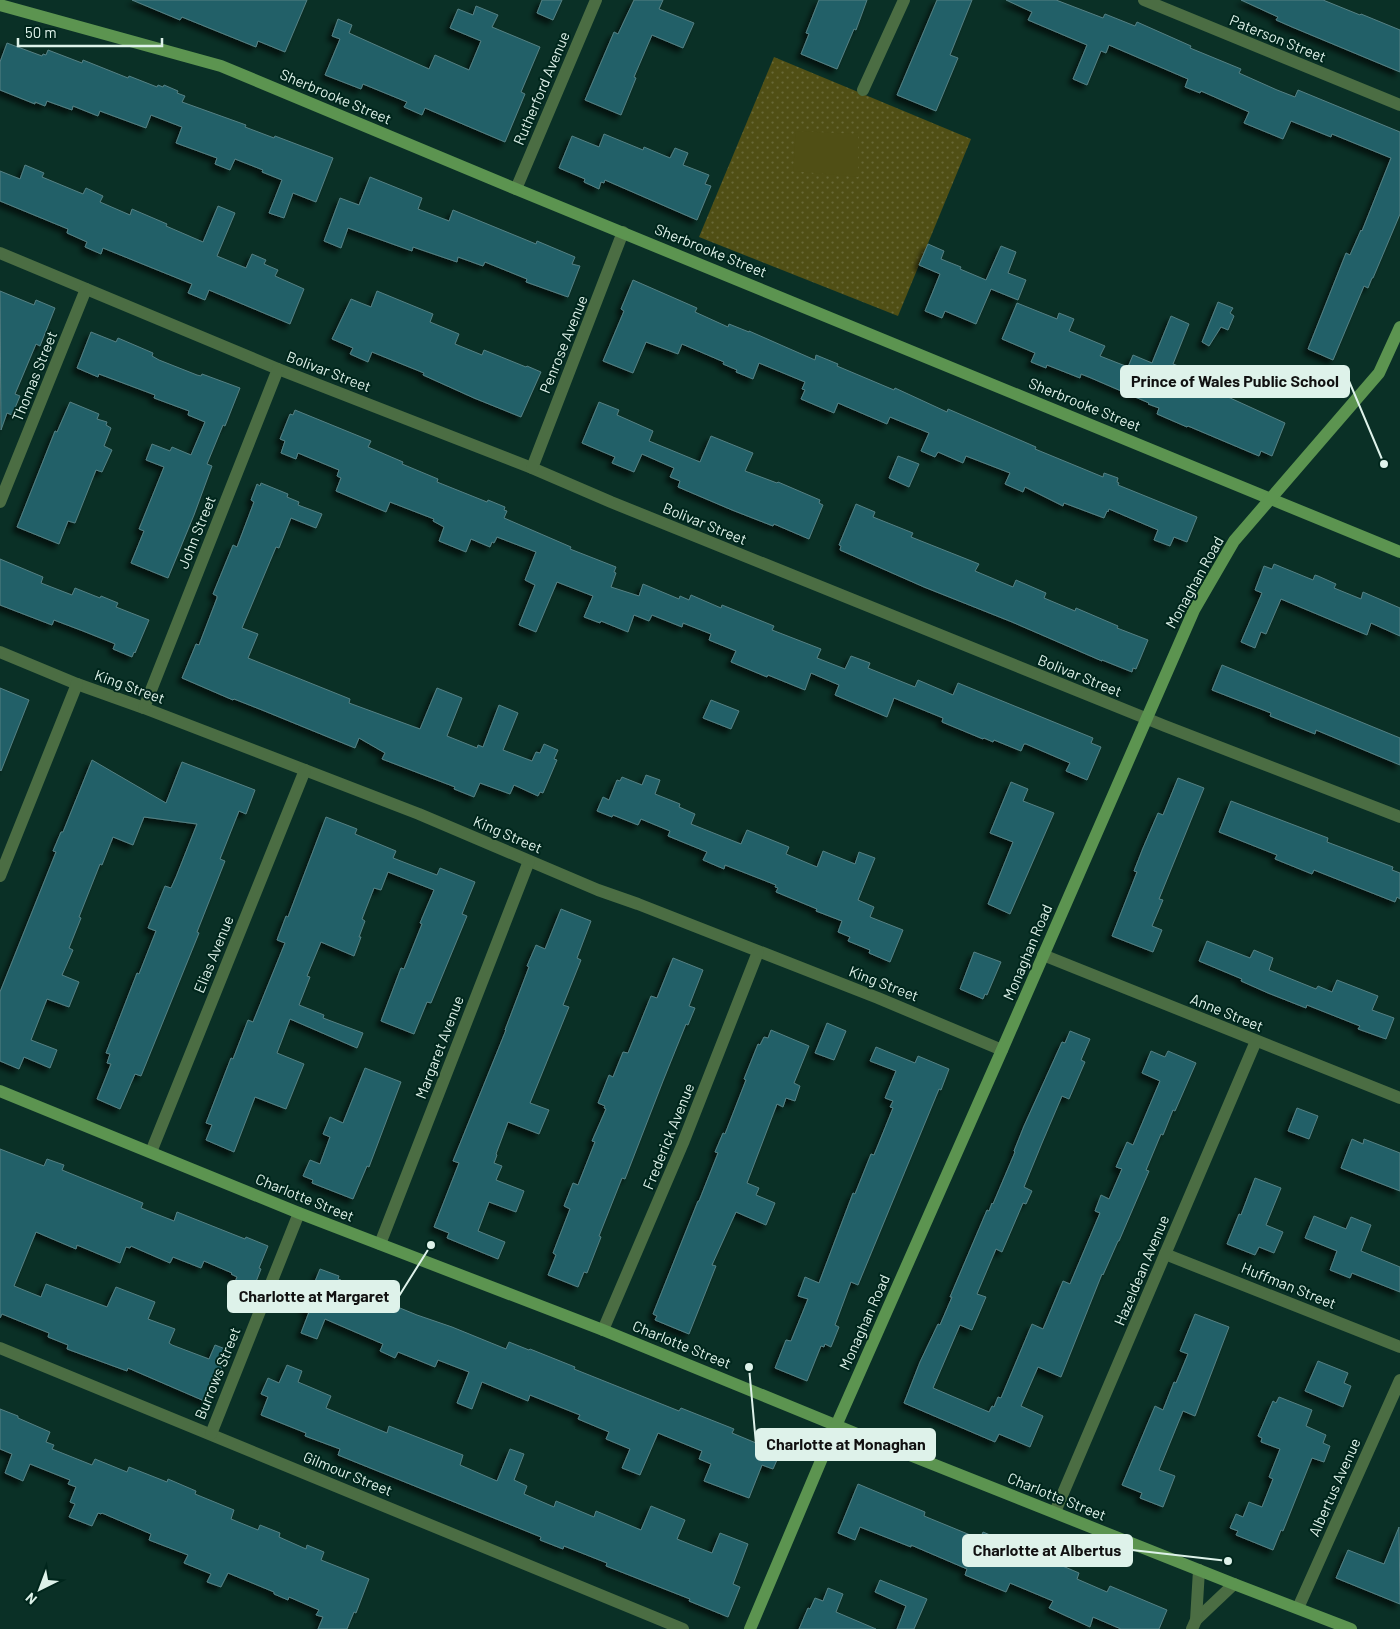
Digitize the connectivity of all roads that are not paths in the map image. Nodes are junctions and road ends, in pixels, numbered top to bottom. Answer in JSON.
{"nodes":[{"id":1,"x":596,"y":0,"type":"edge"},
{"id":2,"x":904,"y":0,"type":"edge"},
{"id":3,"x":1144,"y":0,"type":"edge"},
{"id":4,"x":0,"y":5,"type":"edge"},
{"id":5,"x":863,"y":90,"type":"dead end"},
{"id":6,"x":1400,"y":106,"type":"edge"},
{"id":7,"x":516,"y":189,"type":"junction"},
{"id":8,"x":623,"y":232,"type":"junction"},
{"id":9,"x":0,"y":253,"type":"edge"},
{"id":10,"x":86,"y":289,"type":"junction"},
{"id":11,"x":1400,"y":328,"type":"edge"},
{"id":12,"x":278,"y":369,"type":"junction"},
{"id":13,"x":532,"y":468,"type":"junction"},
{"id":14,"x":1272,"y":498,"type":"junction"},
{"id":15,"x":0,"y":502,"type":"edge"},
{"id":16,"x":1400,"y":552,"type":"edge"},
{"id":17,"x":0,"y":652,"type":"edge"},
{"id":18,"x":77,"y":684,"type":"junction"},
{"id":19,"x":144,"y":708,"type":"junction"},
{"id":20,"x":1147,"y":718,"type":"junction"},
{"id":21,"x":305,"y":770,"type":"junction"},
{"id":22,"x":1400,"y":817,"type":"edge"},
{"id":23,"x":529,"y":861,"type":"junction"},
{"id":24,"x":0,"y":876,"type":"edge"},
{"id":25,"x":758,"y":952,"type":"junction"},
{"id":26,"x":1043,"y":955,"type":"junction"},
{"id":27,"x":1256,"y":1041,"type":"junction"},
{"id":28,"x":1002,"y":1050,"type":"junction"},
{"id":29,"x":0,"y":1091,"type":"edge"},
{"id":30,"x":1400,"y":1098,"type":"edge"},
{"id":31,"x":150,"y":1152,"type":"junction"},
{"id":32,"x":299,"y":1213,"type":"junction"},
{"id":33,"x":380,"y":1244,"type":"junction"},
{"id":34,"x":1165,"y":1254,"type":"junction"},
{"id":35,"x":603,"y":1330,"type":"junction"},
{"id":36,"x":1400,"y":1347,"type":"edge"},
{"id":37,"x":0,"y":1348,"type":"edge"},
{"id":38,"x":1400,"y":1380,"type":"edge"},
{"id":39,"x":837,"y":1424,"type":"junction"},
{"id":40,"x":211,"y":1434,"type":"junction"},
{"id":41,"x":1055,"y":1512,"type":"junction"},
{"id":42,"x":1199,"y":1570,"type":"junction"},
{"id":43,"x":1234,"y":1584,"type":"junction"},
{"id":44,"x":1298,"y":1608,"type":"junction"},
{"id":45,"x":1194,"y":1624,"type":"edge"},
{"id":46,"x":683,"y":1629,"type":"edge"},
{"id":47,"x":750,"y":1629,"type":"edge"},
{"id":48,"x":1351,"y":1629,"type":"edge"}],
"edges":[{"from":1,"to":7,"type":"street","name":"Rutherford Avenue"},
{"from":2,"to":5,"type":"street"},
{"from":3,"to":6,"type":"street","name":"Paterson Street"},
{"from":4,"to":7,"type":"main road","name":"Sherbrooke Street"},
{"from":7,"to":8,"type":"main road","name":"Sherbrooke Street"},
{"from":8,"to":13,"type":"street","name":"Penrose Avenue"},
{"from":8,"to":14,"type":"main road","name":"Sherbrooke Street"},
{"from":9,"to":10,"type":"street","name":"Bolivar Street"},
{"from":10,"to":12,"type":"street","name":"Bolivar Street"},
{"from":10,"to":15,"type":"street","name":"Thomas Street"},
{"from":11,"to":14,"type":"main road","name":"Monaghan Road"},
{"from":12,"to":13,"type":"street","name":"Bolivar Street"},
{"from":12,"to":19,"type":"street","name":"John Street"},
{"from":13,"to":20,"type":"street","name":"Bolivar Street"},
{"from":14,"to":16,"type":"main road","name":"Sherbrooke Street"},
{"from":14,"to":20,"type":"main road","name":"Monaghan Road"},
{"from":17,"to":18,"type":"street","name":"King Street"},
{"from":18,"to":19,"type":"street","name":"King Street"},
{"from":18,"to":24,"type":"street"},
{"from":19,"to":21,"type":"street","name":"King Street"},
{"from":20,"to":22,"type":"street","name":"Bolivar Street"},
{"from":20,"to":26,"type":"main road","name":"Monaghan Road"},
{"from":21,"to":23,"type":"street","name":"King Street"},
{"from":21,"to":31,"type":"street","name":"Elias Avenue"},
{"from":23,"to":25,"type":"street","name":"King Street"},
{"from":23,"to":33,"type":"street","name":"Margaret Avenue"},
{"from":25,"to":28,"type":"street","name":"King Street"},
{"from":25,"to":35,"type":"street","name":"Frederick Avenue"},
{"from":26,"to":27,"type":"street","name":"Anne Street"},
{"from":26,"to":28,"type":"main road","name":"Monaghan Road"},
{"from":27,"to":30,"type":"street","name":"Anne Street"},
{"from":27,"to":34,"type":"street","name":"Hazeldean Avenue"},
{"from":28,"to":39,"type":"main road","name":"Monaghan Road"},
{"from":29,"to":31,"type":"main road","name":"Charlotte Street"},
{"from":31,"to":32,"type":"main road","name":"Charlotte Street"},
{"from":32,"to":33,"type":"main road","name":"Charlotte Street"},
{"from":32,"to":40,"type":"street","name":"Burrows Street"},
{"from":33,"to":35,"type":"main road","name":"Charlotte Street"},
{"from":34,"to":36,"type":"street","name":"Huffman Street"},
{"from":34,"to":41,"type":"street","name":"Hazeldean Avenue"},
{"from":35,"to":39,"type":"main road","name":"Charlotte Street"},
{"from":37,"to":40,"type":"street","name":"Gilmour Street"},
{"from":38,"to":44,"type":"street","name":"Albertus Avenue"},
{"from":39,"to":41,"type":"main road","name":"Charlotte Street"},
{"from":39,"to":47,"type":"main road","name":"Monaghan Road"},
{"from":40,"to":46,"type":"street","name":"Gilmour Street"},
{"from":41,"to":42,"type":"main road","name":"Charlotte Street"},
{"from":42,"to":43,"type":"main road","name":"Charlotte Street"},
{"from":42,"to":45,"type":"street"},
{"from":43,"to":44,"type":"main road","name":"Charlotte Street"},
{"from":43,"to":45,"type":"street"},
{"from":44,"to":48,"type":"main road","name":"Charlotte Street"}]}
